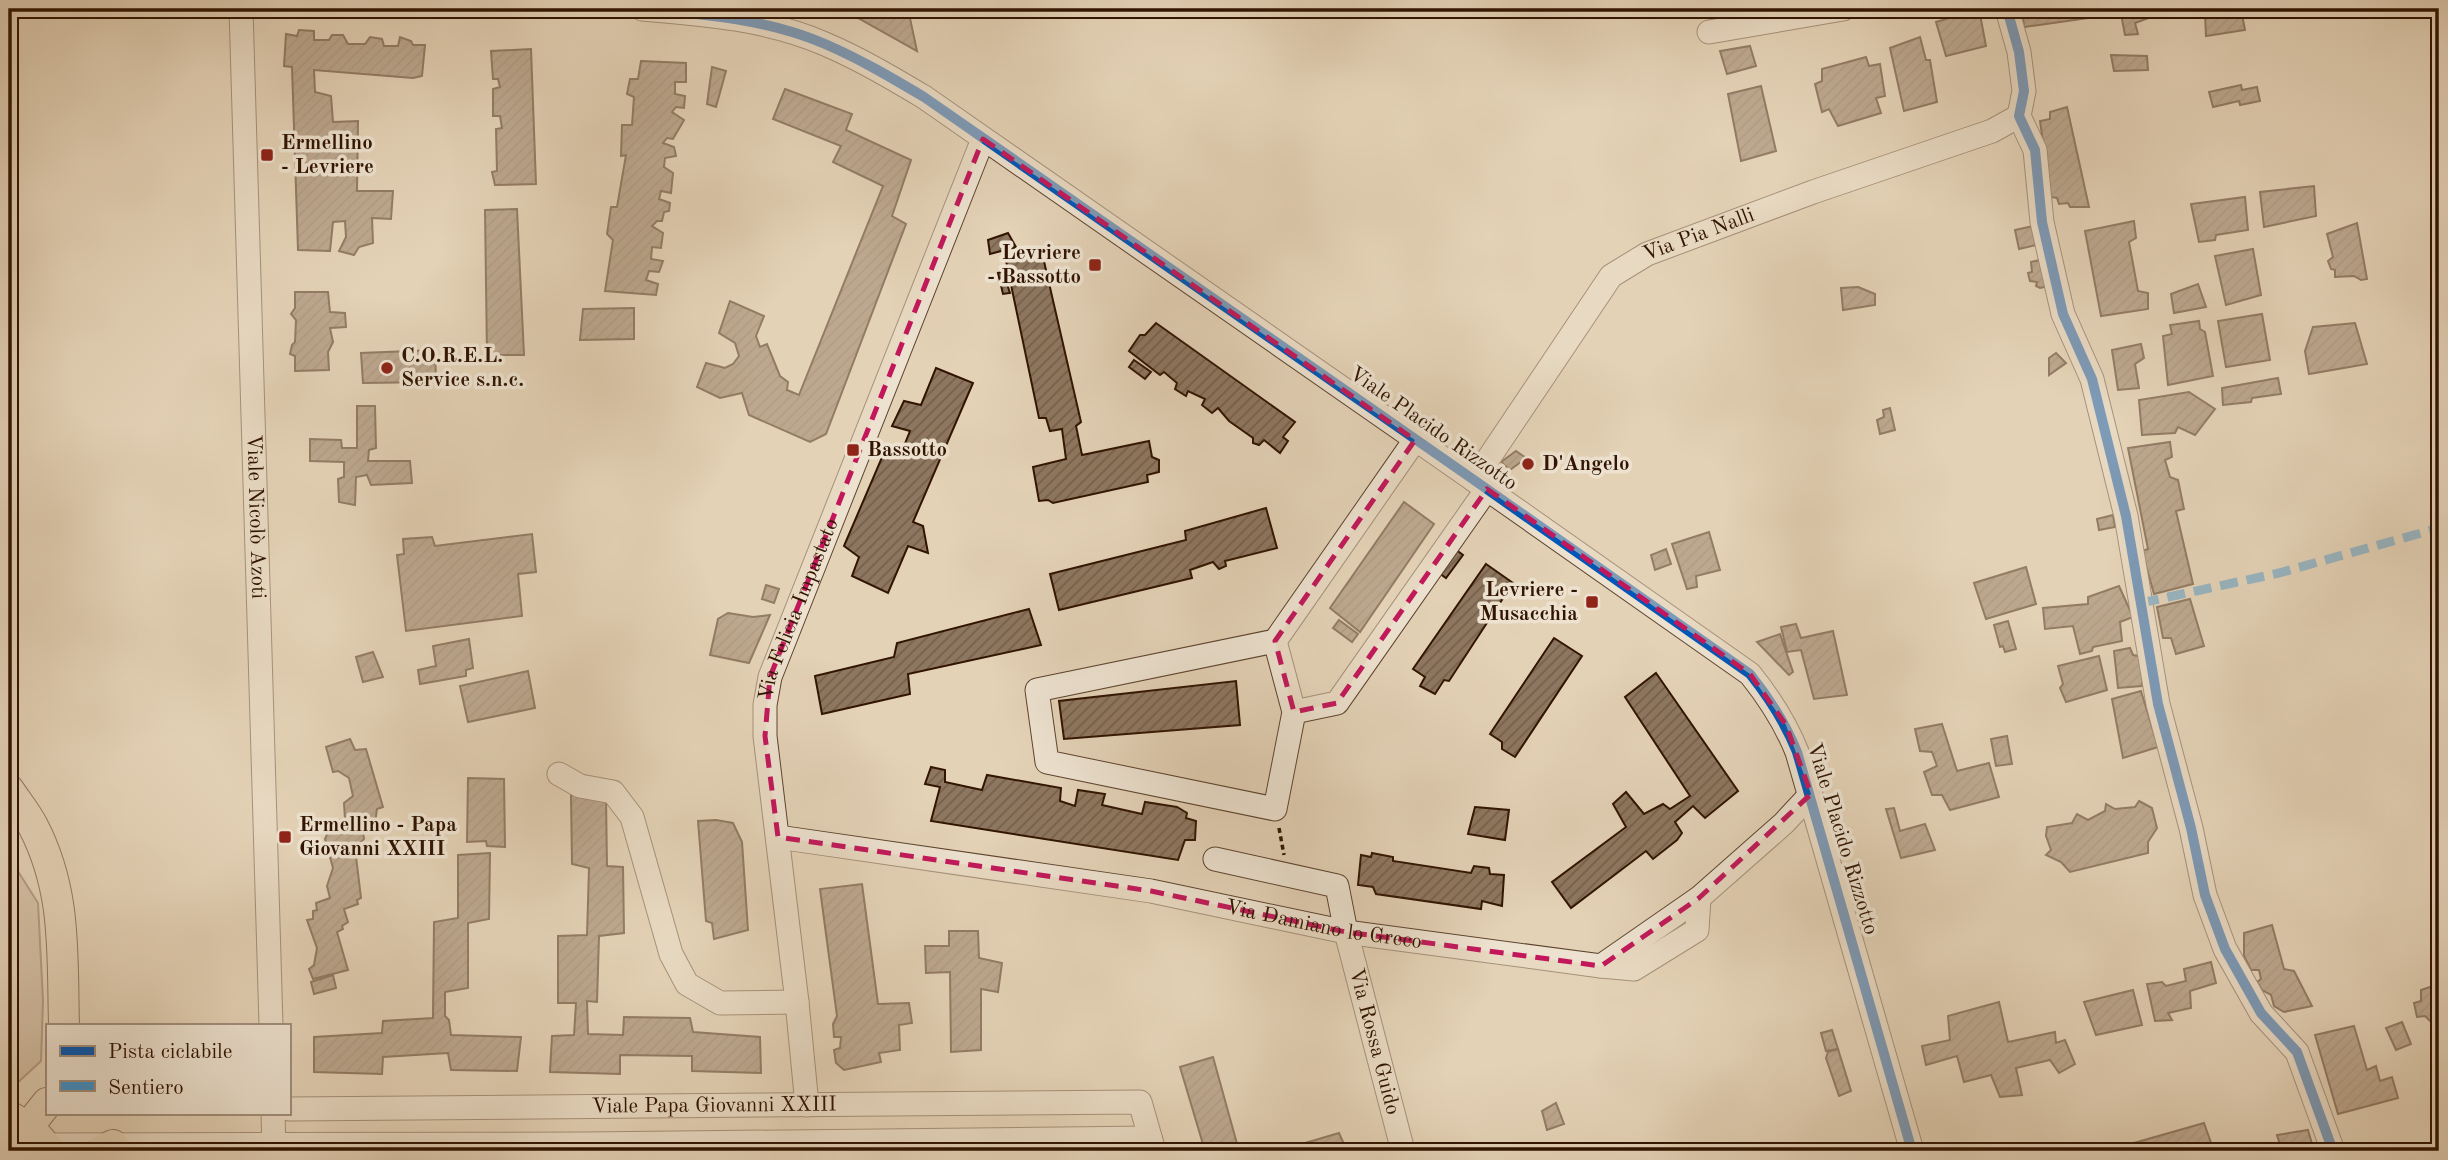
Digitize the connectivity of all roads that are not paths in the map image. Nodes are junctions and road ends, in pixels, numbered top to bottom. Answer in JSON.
{"nodes":[{"id":1,"x":241,"y":9,"type":"edge"},
{"id":2,"x":642,"y":9,"type":"edge"},
{"id":3,"x":1843,"y":9,"type":"edge"},
{"id":4,"x":2007,"y":9,"type":"edge"},
{"id":5,"x":1709,"y":32,"type":"dead end"},
{"id":6,"x":2020,"y":116,"type":"junction"},
{"id":7,"x":983,"y":139,"type":"junction"},
{"id":8,"x":1415,"y":440,"type":"junction"},
{"id":9,"x":1481,"y":484,"type":"junction"},
{"id":10,"x":1275,"y":641,"type":"junction"},
{"id":11,"x":1294,"y":712,"type":"junction"},
{"id":12,"x":559,"y":774,"type":"dead end"},
{"id":13,"x":9,"y":790,"type":"edge"},
{"id":14,"x":1811,"y":794,"type":"junction"},
{"id":15,"x":778,"y":837,"type":"junction"},
{"id":16,"x":1215,"y":859,"type":"dead end"},
{"id":17,"x":1346,"y":932,"type":"junction"},
{"id":18,"x":797,"y":1002,"type":"junction"},
{"id":19,"x":64,"y":1024,"type":"edge"},
{"id":20,"x":271,"y":1024,"type":"edge"},
{"id":21,"x":807,"y":1105,"type":"junction"},
{"id":22,"x":290,"y":1109,"type":"edge"},
{"id":23,"x":273,"y":1114,"type":"edge"},
{"id":24,"x":30,"y":1126,"type":"edge"},
{"id":25,"x":1152,"y":1144,"type":"edge"},
{"id":26,"x":995,"y":1145,"type":"edge"},
{"id":27,"x":107,"y":1148,"type":"edge"},
{"id":28,"x":273,"y":1148,"type":"edge"},
{"id":29,"x":586,"y":1148,"type":"edge"},
{"id":30,"x":1403,"y":1151,"type":"edge"},
{"id":31,"x":1912,"y":1151,"type":"edge"},
{"id":32,"x":2333,"y":1151,"type":"edge"}],
"edges":[{"from":1,"to":20,"type":"street","name":"Viale Nicolò Azoti"},
{"from":2,"to":7,"type":"street","name":"Viale Placido Rizzotto"},
{"from":3,"to":5,"type":"street"},
{"from":4,"to":6,"type":"street"},
{"from":6,"to":9,"type":"street","name":"Via Pia Nalli"},
{"from":6,"to":32,"type":"street"},
{"from":7,"to":8,"type":"street","name":"Viale Placido Rizzotto"},
{"from":7,"to":15,"type":"street","name":"Via Felicia Impastato"},
{"from":8,"to":9,"type":"street","name":"Viale Placido Rizzotto"},
{"from":8,"to":10,"type":"street"},
{"from":9,"to":11,"type":"street","name":"Via Pia Nalli"},
{"from":9,"to":14,"type":"street","name":"Viale Placido Rizzotto"},
{"from":10,"to":11,"type":"street"},
{"from":10,"to":11,"type":"street"},
{"from":12,"to":18,"type":"street"},
{"from":13,"to":19,"type":"main road"},
{"from":14,"to":17,"type":"street","name":"Via Damiano lo Greco"},
{"from":14,"to":31,"type":"street","name":"Viale Placido Rizzotto"},
{"from":15,"to":17,"type":"street","name":"Via Damiano lo Greco"},
{"from":15,"to":18,"type":"street","name":"Via Felicia Impastato"},
{"from":16,"to":17,"type":"street","name":"Via Rossa Guido"},
{"from":17,"to":30,"type":"street","name":"Via Rossa Guido"},
{"from":18,"to":21,"type":"street","name":"Via Felicia Impastato"},
{"from":21,"to":22,"type":"street","name":"Viale Papa Giovanni XXIII"},
{"from":21,"to":25,"type":"street","name":"Viale Papa Giovanni XXIII"},
{"from":23,"to":28,"type":"street"},
{"from":24,"to":27,"type":"street","name":"Viale Papa Giovanni XXIII"},
{"from":25,"to":26,"type":"street","name":"Viale Papa Giovanni XXIII"},
{"from":26,"to":29,"type":"street","name":"Viale Papa Giovanni XXIII"},
{"from":27,"to":28,"type":"street","name":"Viale Papa Giovanni XXIII"},
{"from":28,"to":29,"type":"street","name":"Viale Papa Giovanni XXIII"}]}
